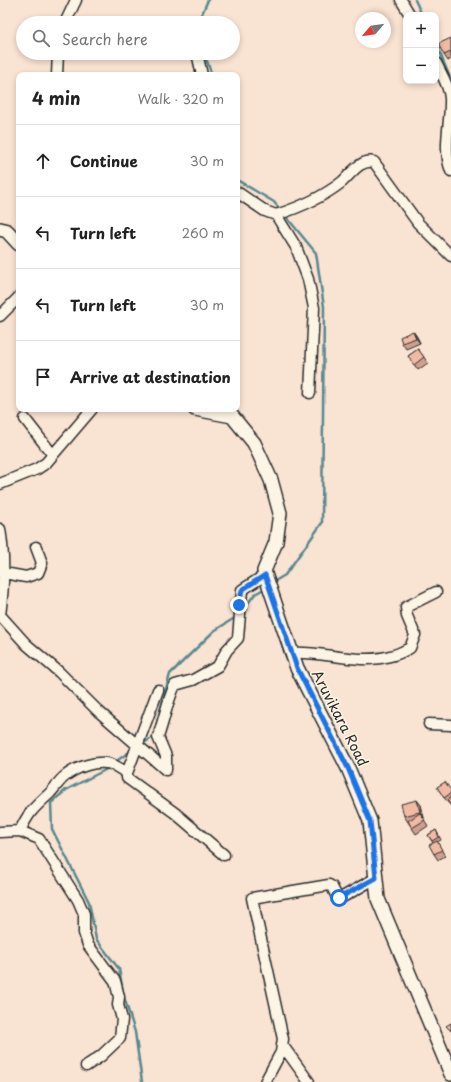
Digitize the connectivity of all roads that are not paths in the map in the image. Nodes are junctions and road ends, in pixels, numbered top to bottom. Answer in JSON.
{"nodes":[{"id":1,"x":76,"y":0,"type":"edge"},
{"id":2,"x":401,"y":0,"type":"edge"},
{"id":3,"x":408,"y":12,"type":"edge"},
{"id":4,"x":68,"y":16,"type":"edge"},
{"id":5,"x":58,"y":60,"type":"edge"},
{"id":6,"x":199,"y":60,"type":"edge"},
{"id":7,"x":439,"y":69,"type":"edge"},
{"id":8,"x":57,"y":72,"type":"edge"},
{"id":9,"x":201,"y":72,"type":"edge"},
{"id":10,"x":451,"y":171,"type":"edge"},
{"id":11,"x":240,"y":194,"type":"edge"},
{"id":12,"x":276,"y":216,"type":"junction"},
{"id":13,"x":0,"y":229,"type":"edge"},
{"id":14,"x":16,"y":241,"type":"edge"},
{"id":15,"x":451,"y":256,"type":"edge"},
{"id":16,"x":16,"y":300,"type":"edge"},
{"id":17,"x":0,"y":316,"type":"edge"},
{"id":18,"x":310,"y":393,"type":"dead end"},
{"id":19,"x":89,"y":412,"type":"edge"},
{"id":20,"x":211,"y":412,"type":"edge"},
{"id":21,"x":25,"y":419,"type":"dead end"},
{"id":22,"x":53,"y":455,"type":"junction"},
{"id":23,"x":0,"y":484,"type":"edge"},
{"id":24,"x":0,"y":529,"type":"edge"},
{"id":25,"x":36,"y":547,"type":"dead end"},
{"id":26,"x":4,"y":572,"type":"junction"},
{"id":27,"x":265,"y":575,"type":"junction"},
{"id":28,"x":436,"y":592,"type":"dead end"},
{"id":29,"x":0,"y":615,"type":"edge"},
{"id":30,"x":292,"y":653,"type":"junction"},
{"id":31,"x":158,"y":690,"type":"dead end"},
{"id":32,"x":429,"y":724,"type":"dead end"},
{"id":33,"x":451,"y":725,"type":"edge"},
{"id":34,"x":137,"y":745,"type":"junction"},
{"id":35,"x":127,"y":773,"type":"junction"},
{"id":36,"x":20,"y":831,"type":"junction"},
{"id":37,"x":0,"y":832,"type":"edge"},
{"id":38,"x":224,"y":855,"type":"dead end"},
{"id":39,"x":376,"y":878,"type":"junction"},
{"id":40,"x":283,"y":1046,"type":"junction"},
{"id":41,"x":86,"y":1066,"type":"dead end"},
{"id":42,"x":451,"y":1074,"type":"edge"},
{"id":43,"x":265,"y":1082,"type":"edge"},
{"id":44,"x":309,"y":1082,"type":"edge"}],
"edges":[{"from":1,"to":4,"type":"street"},
{"from":2,"to":3,"type":"street"},
{"from":5,"to":8,"type":"street"},
{"from":6,"to":9,"type":"street"},
{"from":7,"to":10,"type":"street"},
{"from":11,"to":12,"type":"street"},
{"from":12,"to":15,"type":"street"},
{"from":12,"to":18,"type":"street"},
{"from":13,"to":14,"type":"main road"},
{"from":16,"to":17,"type":"street"},
{"from":19,"to":22,"type":"street"},
{"from":20,"to":27,"type":"main road"},
{"from":21,"to":22,"type":"street"},
{"from":22,"to":23,"type":"street"},
{"from":24,"to":26,"type":"street"},
{"from":25,"to":26,"type":"street"},
{"from":26,"to":29,"type":"street"},
{"from":27,"to":30,"type":"main road","name":"Aruvikara Road"},
{"from":27,"to":34,"type":"street"},
{"from":28,"to":30,"type":"street"},
{"from":29,"to":34,"type":"street"},
{"from":30,"to":39,"type":"main road","name":"Aruvikara Road"},
{"from":31,"to":34,"type":"street"},
{"from":32,"to":33,"type":"street"},
{"from":34,"to":35,"type":"street"},
{"from":35,"to":36,"type":"street"},
{"from":35,"to":38,"type":"street"},
{"from":36,"to":37,"type":"street"},
{"from":36,"to":41,"type":"street"},
{"from":39,"to":40,"type":"street"},
{"from":39,"to":42,"type":"main road","name":"Aruvikara Road"},
{"from":40,"to":43,"type":"street"},
{"from":40,"to":44,"type":"street"}]}
